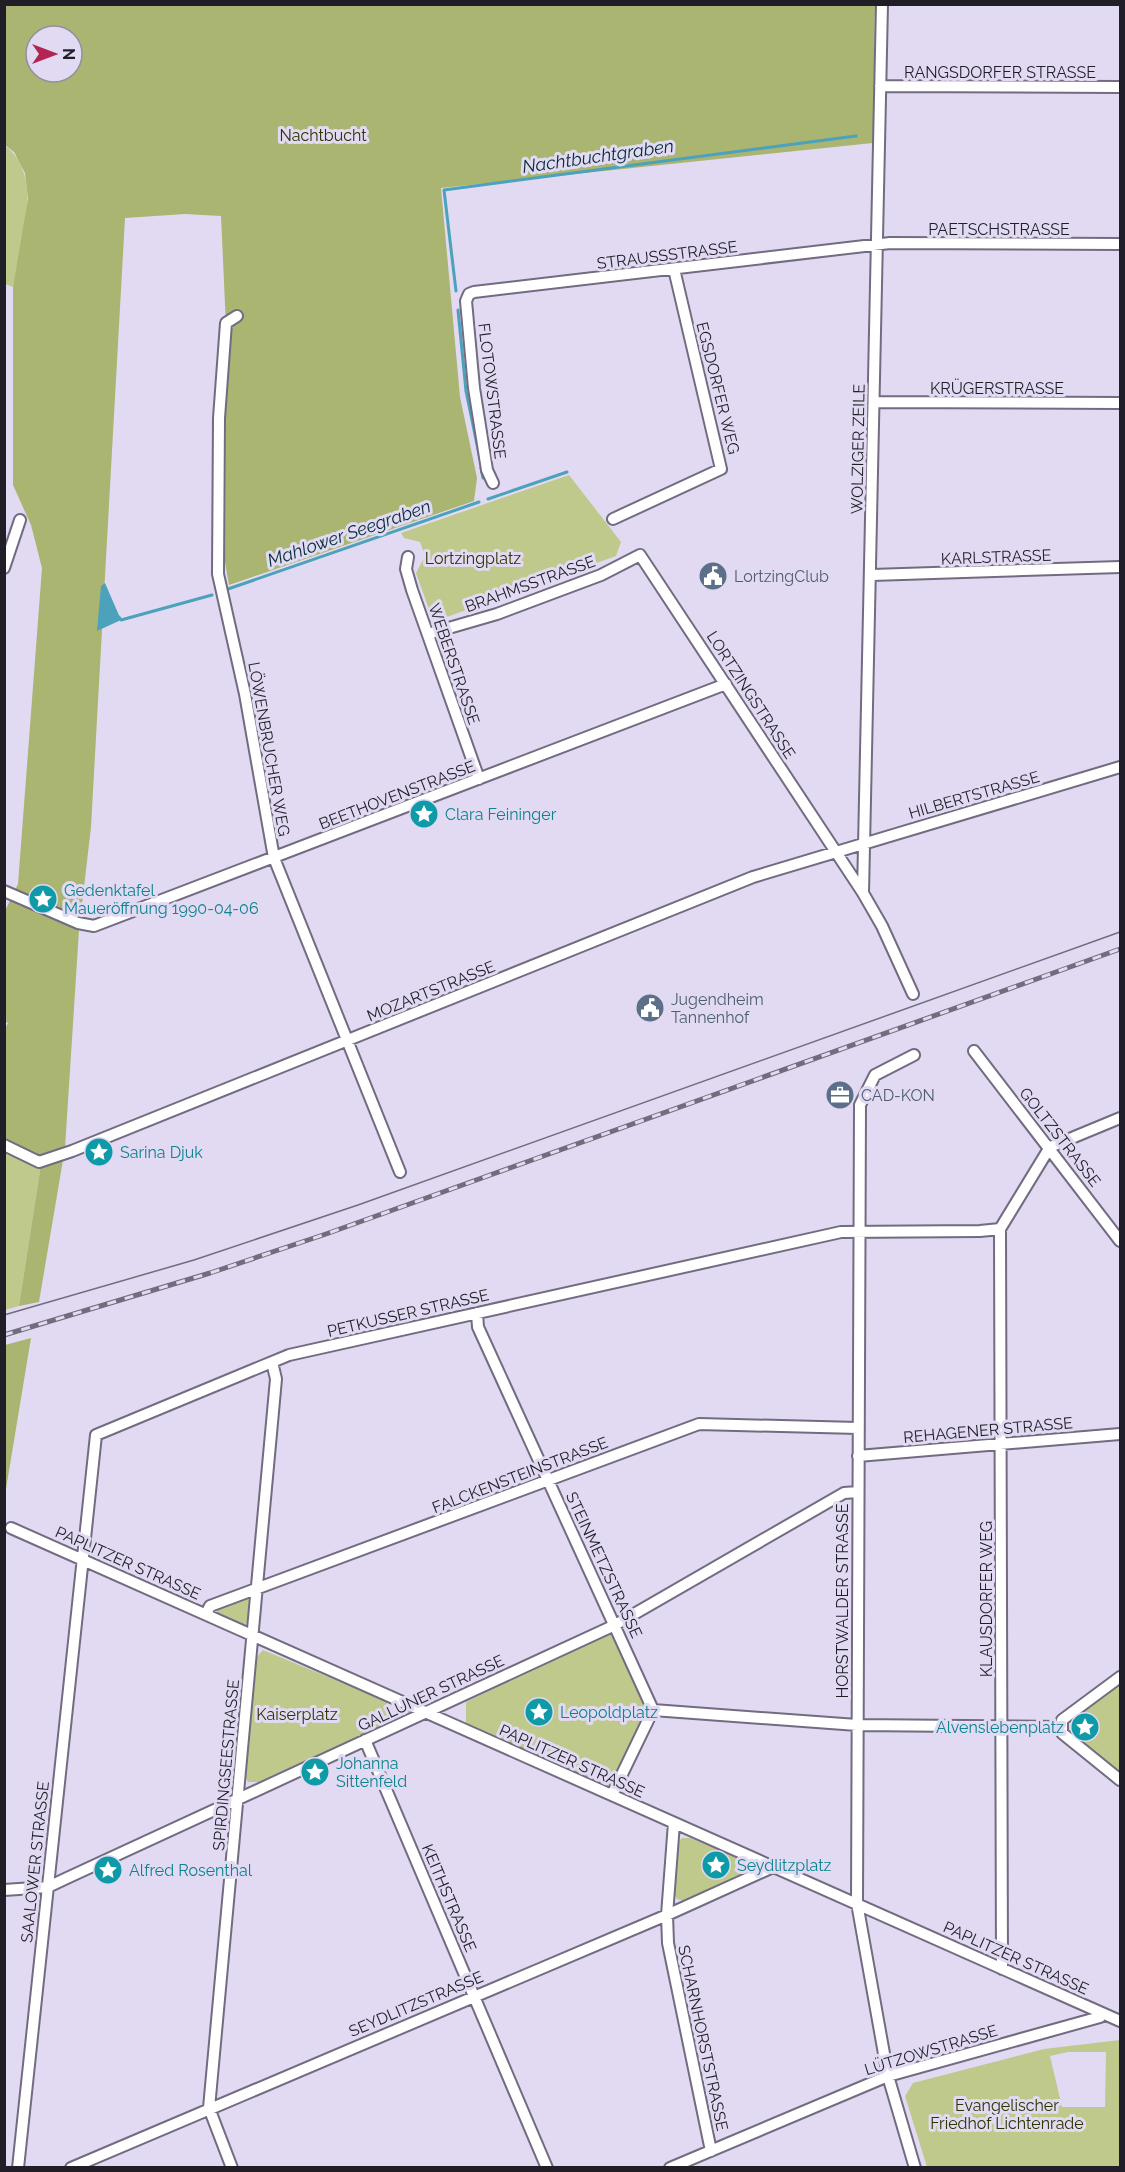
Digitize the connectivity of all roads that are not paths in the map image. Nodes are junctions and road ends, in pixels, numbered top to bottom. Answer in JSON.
{"nodes":[{"id":1,"x":882,"y":4,"type":"edge"},
{"id":2,"x":880,"y":86,"type":"junction"},
{"id":3,"x":1120,"y":87,"type":"edge"},
{"id":4,"x":1120,"y":244,"type":"edge"},
{"id":5,"x":877,"y":245,"type":"junction"},
{"id":6,"x":674,"y":270,"type":"junction"},
{"id":7,"x":466,"y":301,"type":"joint"},
{"id":8,"x":237,"y":316,"type":"dead end"},
{"id":9,"x":874,"y":402,"type":"junction"},
{"id":10,"x":1120,"y":403,"type":"edge"},
{"id":11,"x":494,"y":483,"type":"dead end"},
{"id":12,"x":613,"y":519,"type":"dead end"},
{"id":13,"x":20,"y":520,"type":"dead end"},
{"id":14,"x":640,"y":555,"type":"joint"},
{"id":15,"x":408,"y":557,"type":"dead end"},
{"id":16,"x":1120,"y":567,"type":"edge"},
{"id":17,"x":4,"y":568,"type":"edge"},
{"id":18,"x":872,"y":575,"type":"junction"},
{"id":19,"x":428,"y":634,"type":"junction"},
{"id":20,"x":726,"y":684,"type":"junction"},
{"id":21,"x":1120,"y":767,"type":"edge"},
{"id":22,"x":479,"y":779,"type":"junction"},
{"id":23,"x":866,"y":842,"type":"junction"},
{"id":24,"x":836,"y":852,"type":"junction"},
{"id":25,"x":274,"y":858,"type":"junction"},
{"id":26,"x":4,"y":891,"type":"edge"},
{"id":27,"x":863,"y":893,"type":"junction"},
{"id":28,"x":913,"y":994,"type":"dead end"},
{"id":29,"x":347,"y":1041,"type":"junction"},
{"id":30,"x":974,"y":1051,"type":"dead end"},
{"id":31,"x":914,"y":1056,"type":"dead end"},
{"id":32,"x":1120,"y":1118,"type":"edge"},
{"id":33,"x":4,"y":1145,"type":"edge"},
{"id":34,"x":1050,"y":1147,"type":"junction"},
{"id":35,"x":400,"y":1172,"type":"dead end"},
{"id":36,"x":1000,"y":1228,"type":"junction"},
{"id":37,"x":859,"y":1230,"type":"junction"},
{"id":38,"x":1120,"y":1241,"type":"edge"},
{"id":39,"x":477,"y":1313,"type":"junction"},
{"id":40,"x":272,"y":1362,"type":"junction"},
{"id":41,"x":858,"y":1428,"type":"junction"},
{"id":42,"x":1120,"y":1434,"type":"edge"},
{"id":43,"x":1001,"y":1444,"type":"junction"},
{"id":44,"x":858,"y":1456,"type":"junction"},
{"id":45,"x":549,"y":1480,"type":"junction"},
{"id":46,"x":858,"y":1492,"type":"junction"},
{"id":47,"x":11,"y":1528,"type":"dead end"},
{"id":48,"x":83,"y":1559,"type":"junction"},
{"id":49,"x":257,"y":1588,"type":"junction"},
{"id":50,"x":206,"y":1614,"type":"junction"},
{"id":51,"x":615,"y":1625,"type":"junction"},
{"id":52,"x":253,"y":1636,"type":"junction"},
{"id":53,"x":1120,"y":1677,"type":"edge"},
{"id":54,"x":653,"y":1710,"type":"junction"},
{"id":55,"x":426,"y":1712,"type":"junction"},
{"id":56,"x":857,"y":1725,"type":"junction"},
{"id":57,"x":1001,"y":1726,"type":"junction"},
{"id":58,"x":1062,"y":1727,"type":"junction"},
{"id":59,"x":365,"y":1740,"type":"junction"},
{"id":60,"x":1120,"y":1779,"type":"edge"},
{"id":61,"x":612,"y":1795,"type":"junction"},
{"id":62,"x":238,"y":1798,"type":"junction"},
{"id":63,"x":674,"y":1823,"type":"junction"},
{"id":64,"x":773,"y":1867,"type":"junction"},
{"id":65,"x":48,"y":1887,"type":"junction"},
{"id":66,"x":4,"y":1890,"type":"edge"},
{"id":67,"x":857,"y":1903,"type":"junction"},
{"id":68,"x":667,"y":1914,"type":"junction"},
{"id":69,"x":1002,"y":1969,"type":"junction"},
{"id":70,"x":474,"y":1996,"type":"junction"},
{"id":71,"x":1102,"y":2013,"type":"junction"},
{"id":72,"x":1120,"y":2021,"type":"edge"},
{"id":73,"x":888,"y":2076,"type":"junction"},
{"id":74,"x":209,"y":2108,"type":"junction"},
{"id":75,"x":711,"y":2151,"type":"junction"},
{"id":76,"x":18,"y":2168,"type":"edge"},
{"id":77,"x":71,"y":2168,"type":"edge"},
{"id":78,"x":232,"y":2168,"type":"edge"},
{"id":79,"x":547,"y":2168,"type":"edge"},
{"id":80,"x":670,"y":2168,"type":"edge"},
{"id":81,"x":915,"y":2168,"type":"edge"}],
"edges":[{"from":1,"to":2,"type":"street","name":"WOLZIGER ZEILE"},
{"from":2,"to":3,"type":"street","name":"RANGSDORFER STRASSE"},
{"from":2,"to":5,"type":"street","name":"WOLZIGER ZEILE"},
{"from":4,"to":5,"type":"street","name":"PAETSCHSTRASSE"},
{"from":5,"to":6,"type":"street","name":"STRAUSSSTRASSE"},
{"from":5,"to":9,"type":"street","name":"WOLZIGER ZEILE"},
{"from":6,"to":7,"type":"street","name":"STRAUSSSTRASSE"},
{"from":6,"to":12,"type":"street","name":"EGSDORFER WEG"},
{"from":7,"to":11,"type":"street","name":"FLOTOWSTRASSE"},
{"from":8,"to":25,"type":"street","name":"LÖWENBRUCHER WEG"},
{"from":9,"to":10,"type":"street","name":"KRÜGERSTRASSE"},
{"from":9,"to":18,"type":"street","name":"WOLZIGER ZEILE"},
{"from":13,"to":17,"type":"street"},
{"from":14,"to":19,"type":"street","name":"BRAHMSSTRASSE"},
{"from":14,"to":20,"type":"street","name":"LORTZINGSTRASSE"},
{"from":15,"to":19,"type":"street","name":"WEBERSTRASSE"},
{"from":16,"to":18,"type":"street","name":"KARLSTRASSE"},
{"from":18,"to":23,"type":"street","name":"WOLZIGER ZEILE"},
{"from":19,"to":22,"type":"street","name":"WEBERSTRASSE"},
{"from":20,"to":22,"type":"street","name":"BEETHOVENSTRASSE"},
{"from":20,"to":24,"type":"street","name":"LORTZINGSTRASSE"},
{"from":21,"to":23,"type":"street","name":"HILBERTSTRASSE"},
{"from":22,"to":25,"type":"street","name":"BEETHOVENSTRASSE"},
{"from":23,"to":24,"type":"street","name":"HILBERTSTRASSE"},
{"from":23,"to":27,"type":"street","name":"WOLZIGER ZEILE"},
{"from":24,"to":27,"type":"street"},
{"from":24,"to":29,"type":"street","name":"MOZARTSTRASSE"},
{"from":25,"to":26,"type":"street","name":"BEETHOVENSTRASSE"},
{"from":25,"to":29,"type":"street","name":"LÖWENBRUCHER WEG"},
{"from":27,"to":28,"type":"street"},
{"from":29,"to":33,"type":"street","name":"MOZARTSTRASSE"},
{"from":29,"to":35,"type":"street","name":"LÖWENBRUCHER WEG"},
{"from":30,"to":34,"type":"street","name":"GOLTZSTRASSE"},
{"from":31,"to":37,"type":"street","name":"HORSTWALDER STRASSE"},
{"from":32,"to":34,"type":"street"},
{"from":34,"to":36,"type":"street"},
{"from":34,"to":38,"type":"street","name":"GOLTZSTRASSE"},
{"from":36,"to":37,"type":"street","name":"PETKUSSER STRASSE"},
{"from":36,"to":43,"type":"street","name":"KLAUSDORFER WEG"},
{"from":37,"to":39,"type":"street","name":"PETKUSSER STRASSE"},
{"from":37,"to":41,"type":"street","name":"HORSTWALDER STRASSE"},
{"from":39,"to":40,"type":"street","name":"PETKUSSER STRASSE"},
{"from":39,"to":45,"type":"street","name":"STEINMETZSTRASSE"},
{"from":40,"to":48,"type":"street","name":"PETKUSSER STRASSE"},
{"from":40,"to":49,"type":"street","name":"SPIRDINGSEESTRASSE"},
{"from":41,"to":44,"type":"street","name":"HORSTWALDER STRASSE"},
{"from":41,"to":45,"type":"street","name":"FALCKENSTEINSTRASSE"},
{"from":42,"to":43,"type":"street","name":"REHAGENER STRASSE"},
{"from":43,"to":44,"type":"street","name":"REHAGENER STRASSE"},
{"from":43,"to":57,"type":"street","name":"KLAUSDORFER WEG"},
{"from":44,"to":46,"type":"street","name":"HORSTWALDER STRASSE"},
{"from":45,"to":49,"type":"street","name":"FALCKENSTEINSTRASSE"},
{"from":45,"to":51,"type":"street","name":"STEINMETZSTRASSE"},
{"from":46,"to":51,"type":"street","name":"GALLUNER STRASSE"},
{"from":46,"to":56,"type":"street","name":"HORSTWALDER STRASSE"},
{"from":47,"to":48,"type":"street","name":"PAPLITZER STRASSE"},
{"from":48,"to":50,"type":"street","name":"PAPLITZER STRASSE"},
{"from":48,"to":65,"type":"street","name":"SAALOWER STRASSE"},
{"from":49,"to":50,"type":"street","name":"FALCKENSTEINSTRASSE"},
{"from":49,"to":52,"type":"street","name":"SPIRDINGSEESTRASSE"},
{"from":50,"to":52,"type":"street","name":"PAPLITZER STRASSE"},
{"from":51,"to":54,"type":"street","name":"STEINMETZSTRASSE"},
{"from":51,"to":55,"type":"street","name":"GALLUNER STRASSE"},
{"from":52,"to":55,"type":"street","name":"PAPLITZER STRASSE"},
{"from":52,"to":62,"type":"street","name":"SPIRDINGSEESTRASSE"},
{"from":53,"to":58,"type":"street"},
{"from":54,"to":56,"type":"street"},
{"from":54,"to":61,"type":"street"},
{"from":55,"to":59,"type":"street","name":"GALLUNER STRASSE"},
{"from":55,"to":61,"type":"street","name":"PAPLITZER STRASSE"},
{"from":56,"to":57,"type":"street"},
{"from":56,"to":67,"type":"street","name":"HORSTWALDER STRASSE"},
{"from":57,"to":58,"type":"street"},
{"from":57,"to":69,"type":"street","name":"KLAUSDORFER WEG"},
{"from":58,"to":60,"type":"street"},
{"from":59,"to":62,"type":"street","name":"GALLUNER STRASSE"},
{"from":59,"to":70,"type":"street","name":"KEITHSTRASSE"},
{"from":61,"to":63,"type":"street","name":"PAPLITZER STRASSE"},
{"from":62,"to":65,"type":"street","name":"GALLUNER STRASSE"},
{"from":62,"to":74,"type":"street","name":"SPIRDINGSEESTRASSE"},
{"from":63,"to":64,"type":"street","name":"PAPLITZER STRASSE"},
{"from":63,"to":68,"type":"street","name":"SCHARNHORSTSTRASSE"},
{"from":64,"to":67,"type":"street","name":"PAPLITZER STRASSE"},
{"from":64,"to":68,"type":"street","name":"SEYDLITZSTRASSE"},
{"from":65,"to":66,"type":"street","name":"GALLUNER STRASSE"},
{"from":65,"to":76,"type":"street","name":"SAALOWER STRASSE"},
{"from":67,"to":69,"type":"street","name":"PAPLITZER STRASSE"},
{"from":67,"to":73,"type":"street","name":"HORSTWALDER STRASSE"},
{"from":68,"to":70,"type":"street","name":"SEYDLITZSTRASSE"},
{"from":68,"to":75,"type":"street","name":"SCHARNHORSTSTRASSE"},
{"from":69,"to":71,"type":"street","name":"PAPLITZER STRASSE"},
{"from":70,"to":74,"type":"street","name":"SEYDLITZSTRASSE"},
{"from":70,"to":79,"type":"street","name":"KEITHSTRASSE"},
{"from":71,"to":72,"type":"street","name":"PAPLITZER STRASSE"},
{"from":71,"to":73,"type":"street","name":"LÜTZOWSTRASSE"},
{"from":73,"to":75,"type":"street","name":"LÜTZOWSTRASSE"},
{"from":73,"to":81,"type":"street","name":"HORSTWALDER STRASSE"},
{"from":74,"to":77,"type":"street","name":"SEYDLITZSTRASSE"},
{"from":74,"to":78,"type":"street","name":"SPIRDINGSEESTRASSE"},
{"from":75,"to":80,"type":"street","name":"LÜTZOWSTRASSE"}]}
